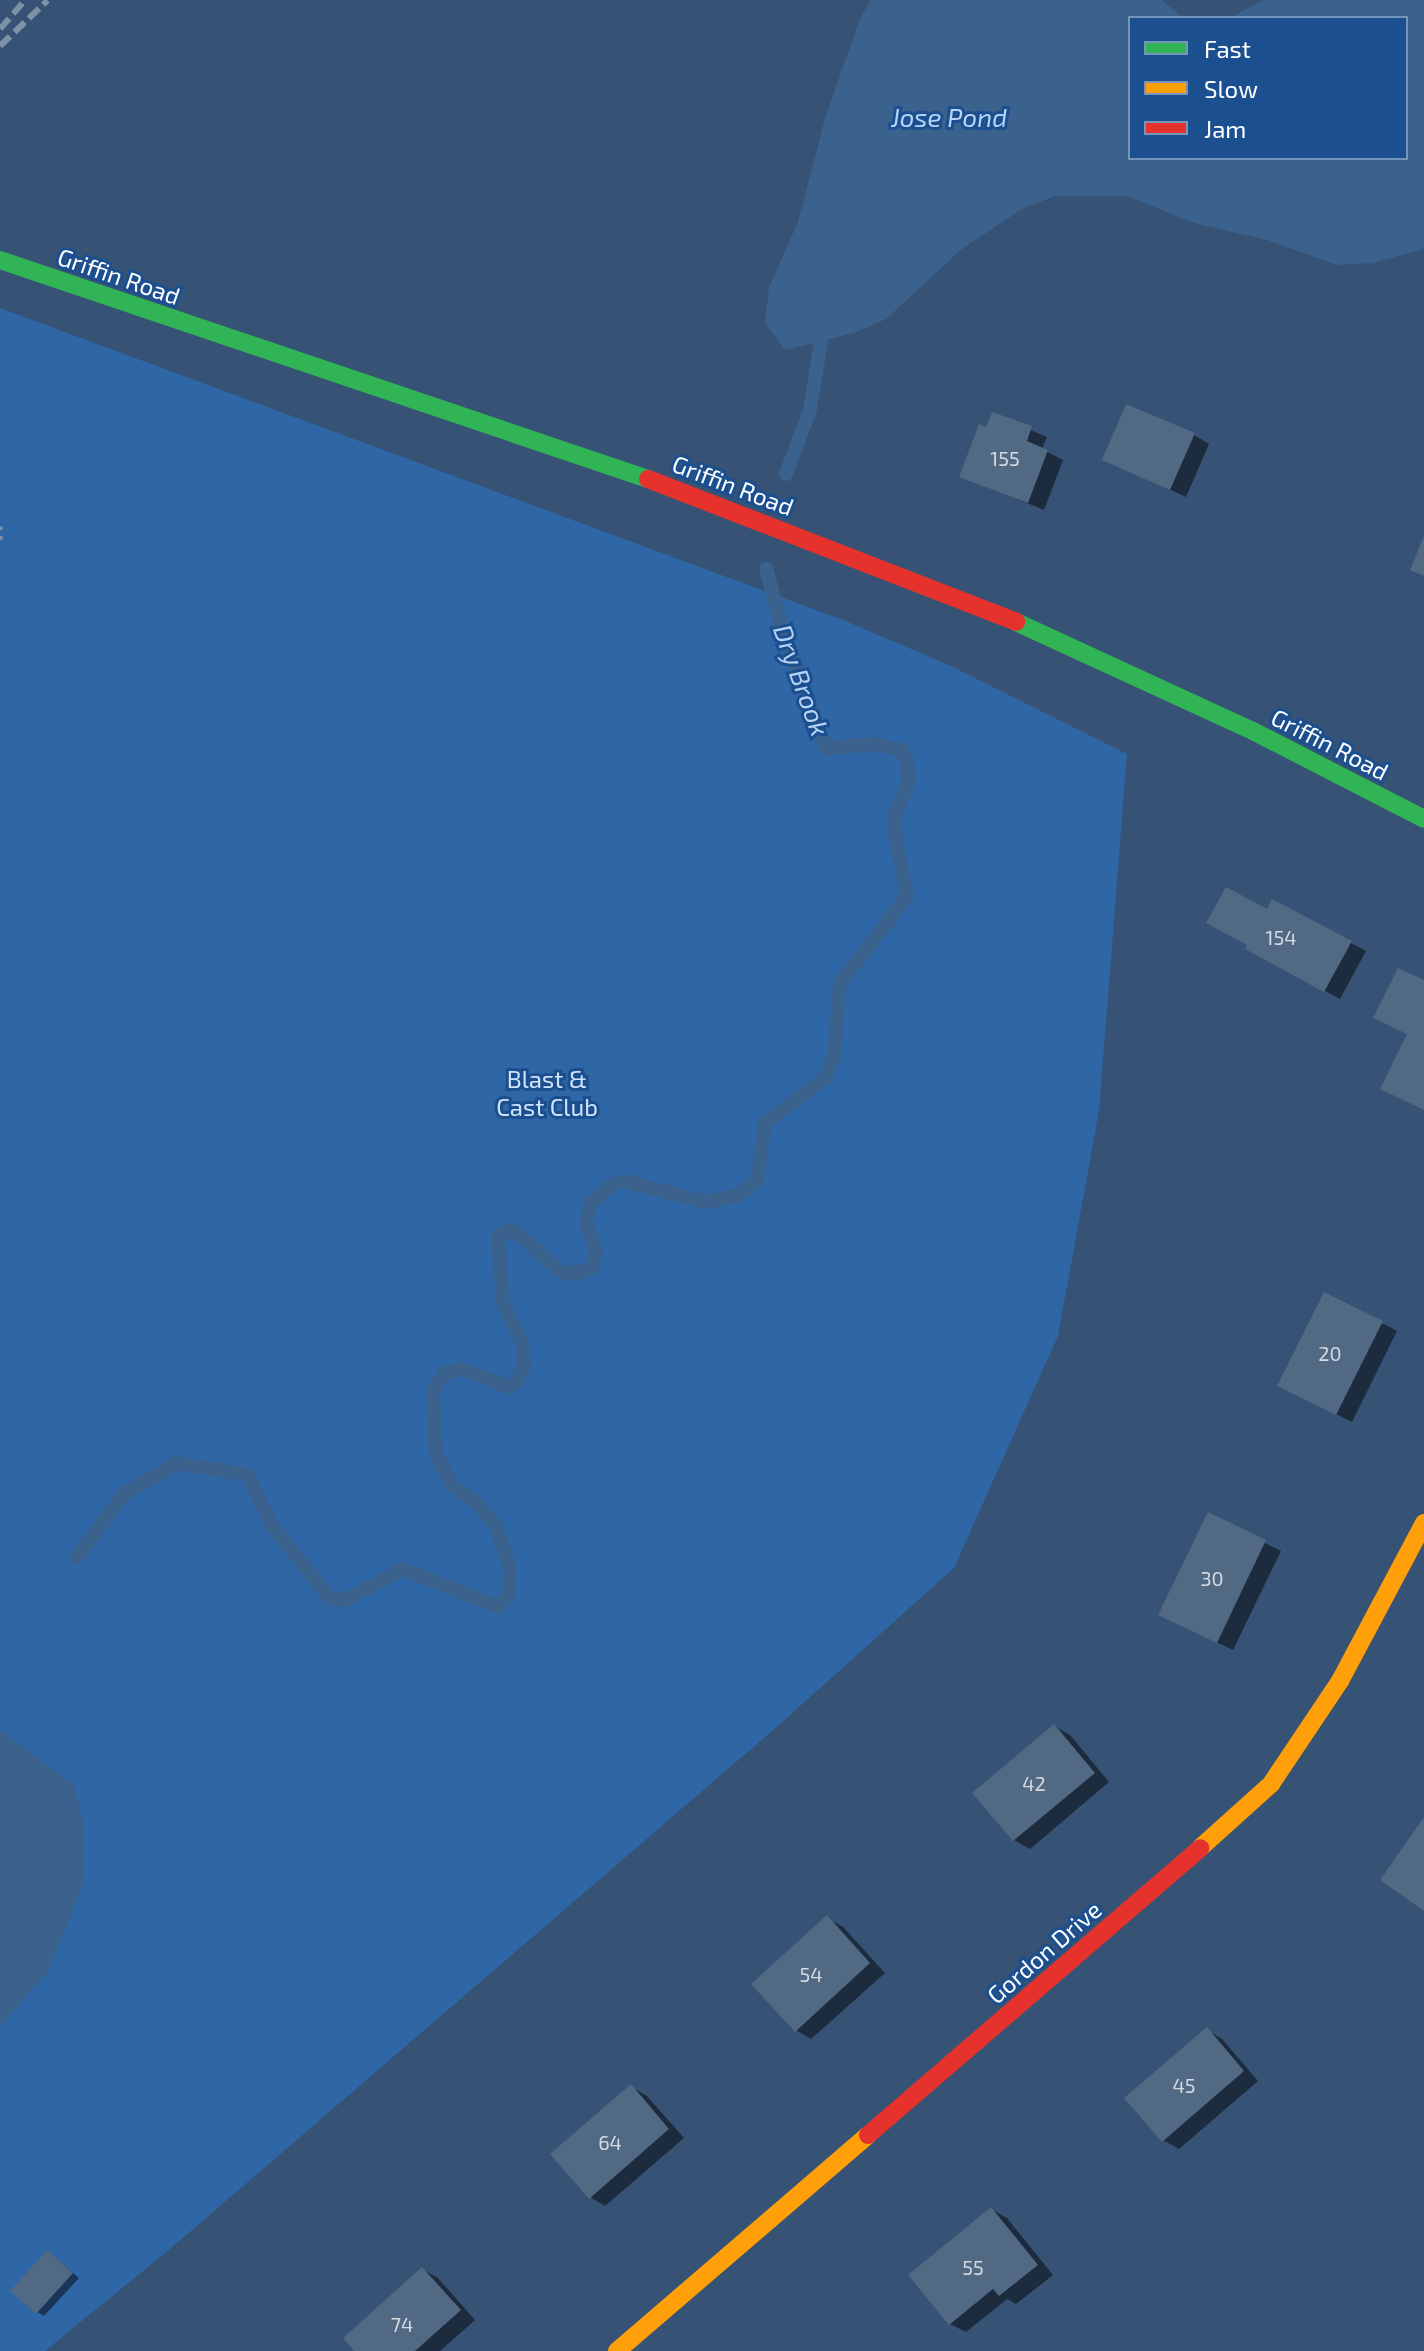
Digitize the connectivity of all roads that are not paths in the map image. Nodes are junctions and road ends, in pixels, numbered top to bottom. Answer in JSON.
{"nodes":[{"id":1,"x":0,"y":260,"type":"edge"},
{"id":2,"x":1424,"y":819,"type":"edge"},
{"id":3,"x":1424,"y":1523,"type":"edge"},
{"id":4,"x":617,"y":2351,"type":"edge"}],
"edges":[{"from":1,"to":2,"type":"street","name":"Griffin Road"},
{"from":3,"to":4,"type":"street","name":"Gordon Drive"}]}
